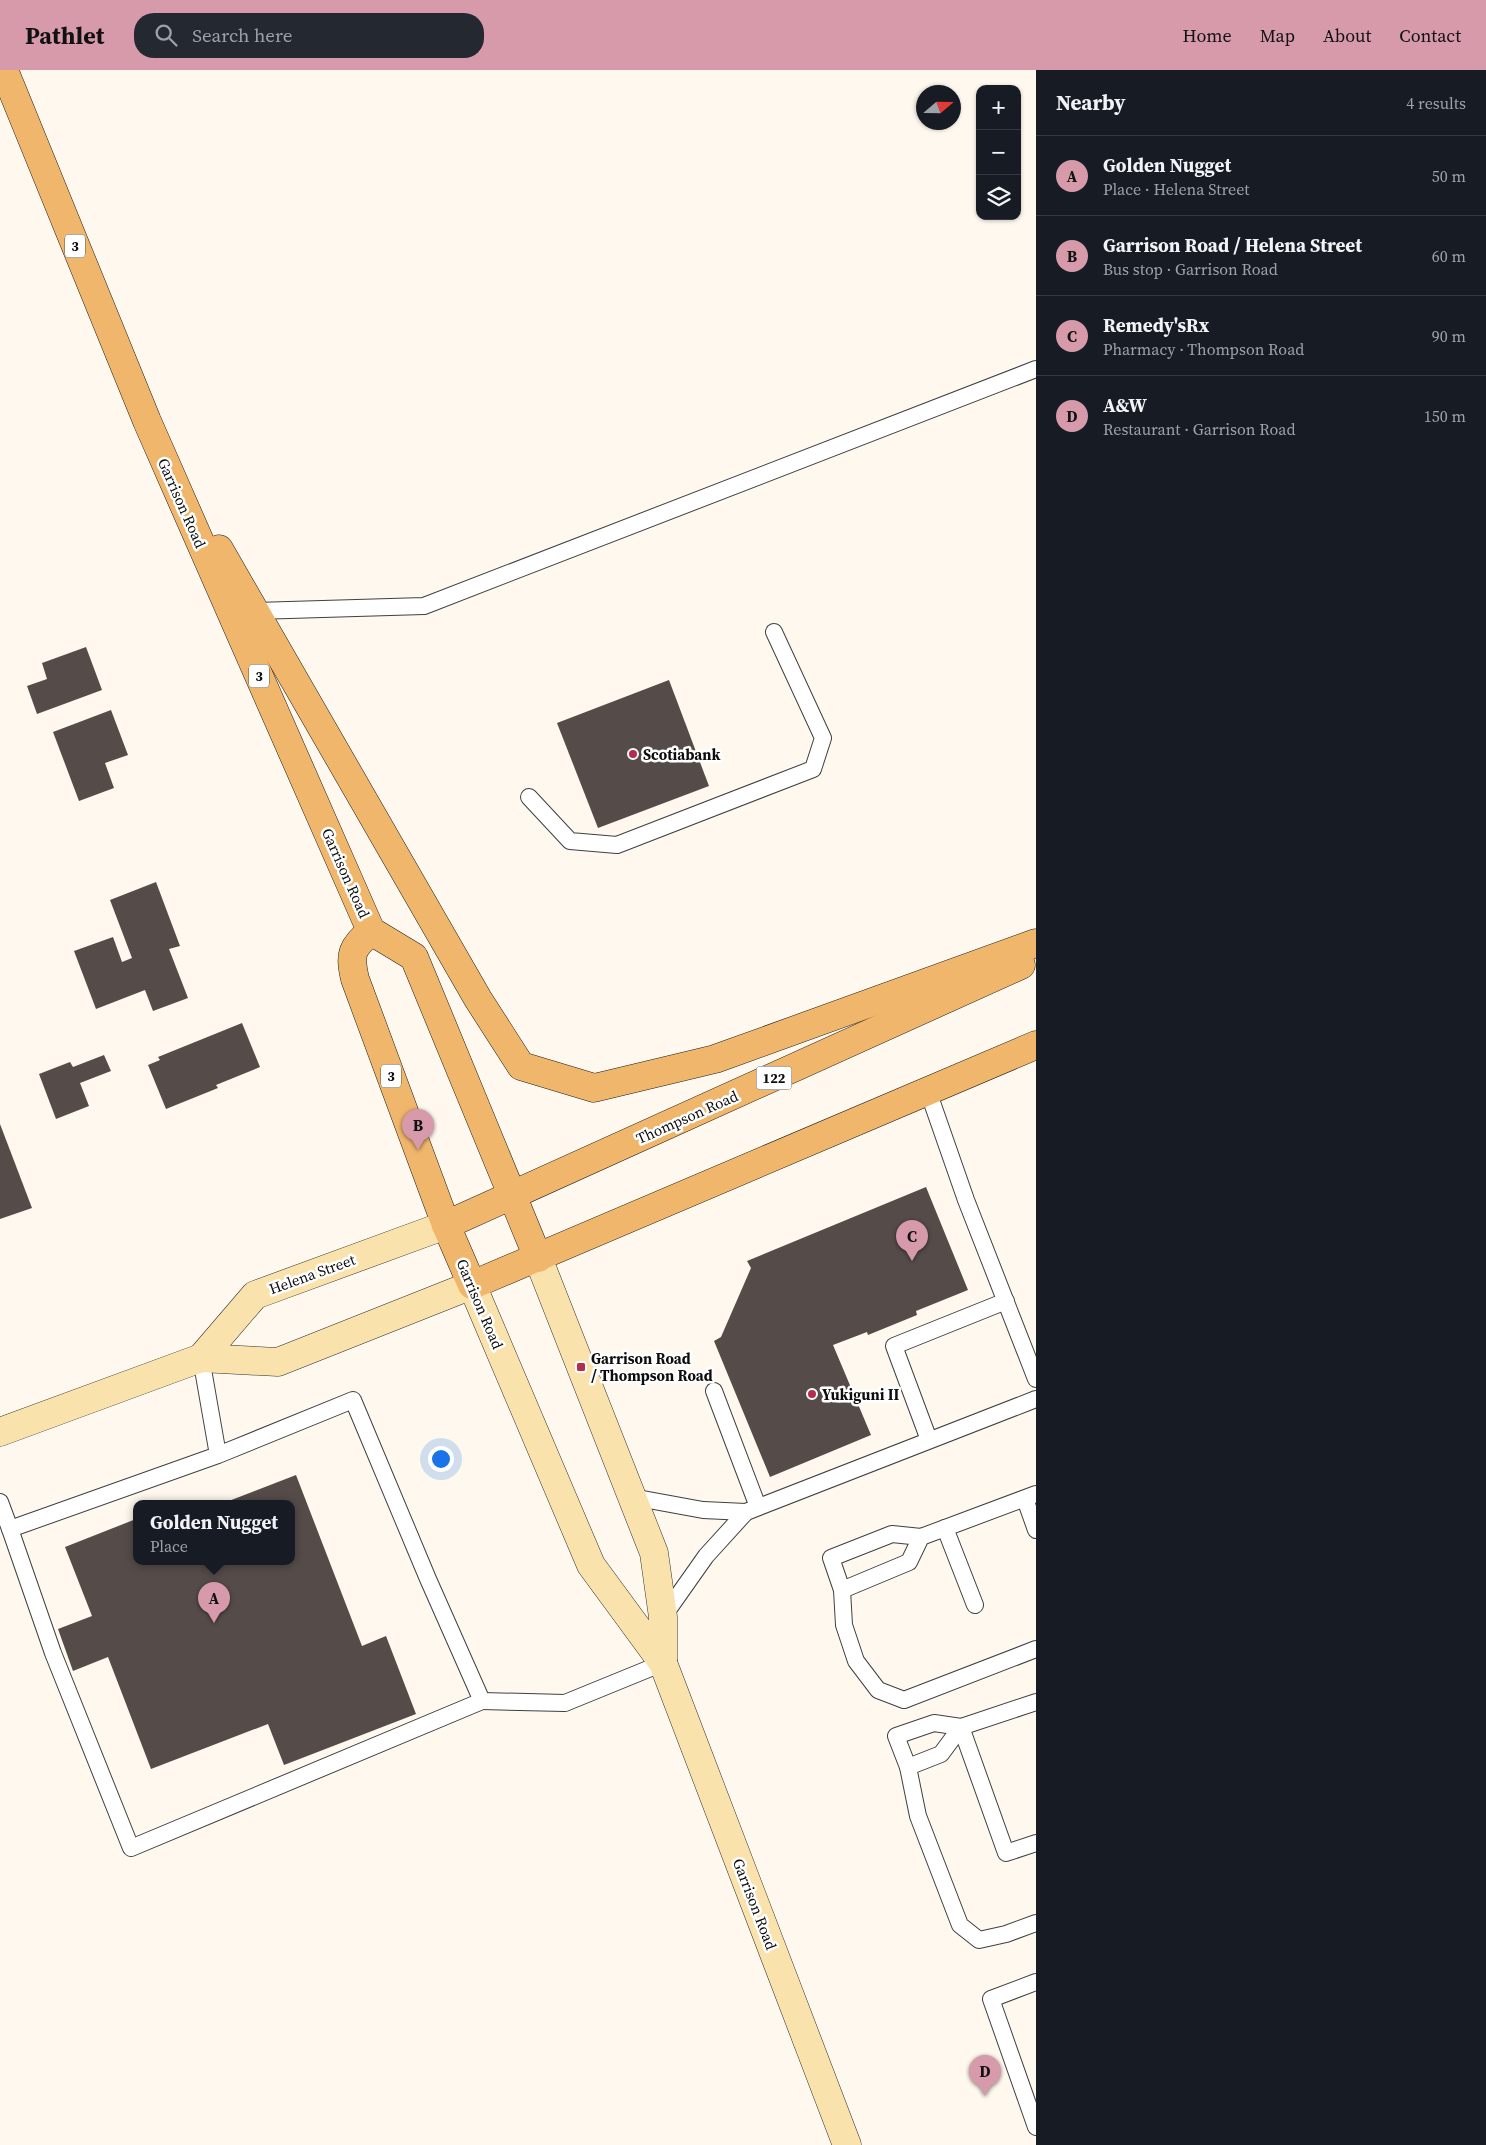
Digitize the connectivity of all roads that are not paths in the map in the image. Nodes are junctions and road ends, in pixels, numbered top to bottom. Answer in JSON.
{"nodes":[{"id":1,"x":4,"y":70,"type":"edge"},
{"id":2,"x":1036,"y":369,"type":"edge"},
{"id":3,"x":146,"y":421,"type":"junction"},
{"id":4,"x":255,"y":611,"type":"junction"},
{"id":5,"x":774,"y":632,"type":"dead end"},
{"id":6,"x":529,"y":797,"type":"dead end"},
{"id":7,"x":371,"y":931,"type":"junction"},
{"id":8,"x":1036,"y":943,"type":"edge"},
{"id":9,"x":1036,"y":959,"type":"edge"},
{"id":10,"x":1036,"y":1045,"type":"edge"},
{"id":11,"x":928,"y":1091,"type":"junction"},
{"id":12,"x":512,"y":1197,"type":"junction"},
{"id":13,"x":446,"y":1225,"type":"junction"},
{"id":14,"x":538,"y":1258,"type":"junction"},
{"id":15,"x":472,"y":1286,"type":"junction"},
{"id":16,"x":1006,"y":1301,"type":"junction"},
{"id":17,"x":201,"y":1358,"type":"junction"},
{"id":18,"x":1036,"y":1379,"type":"edge"},
{"id":19,"x":714,"y":1392,"type":"dead end"},
{"id":20,"x":1036,"y":1399,"type":"edge"},
{"id":21,"x":0,"y":1432,"type":"edge"},
{"id":22,"x":929,"y":1440,"type":"junction"},
{"id":23,"x":218,"y":1455,"type":"junction"},
{"id":24,"x":1030,"y":1496,"type":"edge"},
{"id":25,"x":632,"y":1498,"type":"junction"},
{"id":26,"x":0,"y":1502,"type":"edge"},
{"id":27,"x":752,"y":1509,"type":"junction"},
{"id":28,"x":945,"y":1528,"type":"junction"},
{"id":29,"x":10,"y":1529,"type":"junction"},
{"id":30,"x":1036,"y":1530,"type":"edge"},
{"id":31,"x":921,"y":1537,"type":"junction"},
{"id":32,"x":842,"y":1590,"type":"junction"},
{"id":33,"x":975,"y":1606,"type":"dead end"},
{"id":34,"x":663,"y":1617,"type":"junction"},
{"id":35,"x":1036,"y":1649,"type":"edge"},
{"id":36,"x":663,"y":1663,"type":"junction"},
{"id":37,"x":482,"y":1701,"type":"junction"},
{"id":38,"x":1036,"y":1702,"type":"edge"},
{"id":39,"x":961,"y":1727,"type":"junction"},
{"id":40,"x":908,"y":1767,"type":"junction"},
{"id":41,"x":1036,"y":1842,"type":"edge"},
{"id":42,"x":1036,"y":1923,"type":"edge"},
{"id":43,"x":1036,"y":1982,"type":"edge"},
{"id":44,"x":1036,"y":2126,"type":"edge"},
{"id":45,"x":847,"y":2145,"type":"edge"}],
"edges":[{"from":1,"to":3,"type":"main road","name":"Garrison Road","number":"3"},
{"from":2,"to":4,"type":"lane"},
{"from":3,"to":4,"type":"main road"},
{"from":3,"to":7,"type":"main road","name":"Garrison Road","number":"3"},
{"from":4,"to":8,"type":"main road"},
{"from":5,"to":6,"type":"lane"},
{"from":7,"to":12,"type":"main road","name":"Garrison Road","number":"3"},
{"from":7,"to":13,"type":"main road","name":"Garrison Road","number":"3"},
{"from":9,"to":12,"type":"main road","name":"Thompson Road","number":"122"},
{"from":10,"to":11,"type":"main road","number":"122"},
{"from":11,"to":14,"type":"main road","number":"122"},
{"from":11,"to":16,"type":"lane"},
{"from":12,"to":13,"type":"main road","name":"Thompson Road","number":"122"},
{"from":12,"to":14,"type":"main road","name":"Garrison Road","number":"3"},
{"from":13,"to":15,"type":"main road","name":"Garrison Road","number":"3"},
{"from":13,"to":17,"type":"main road","name":"Helena Street","number":"122"},
{"from":14,"to":15,"type":"main road","number":"122"},
{"from":14,"to":25,"type":"main road","name":"Garrison Road","number":"3"},
{"from":15,"to":17,"type":"main road","name":"Helena Street","number":"122"},
{"from":15,"to":36,"type":"main road","name":"Garrison Road","number":"3"},
{"from":16,"to":18,"type":"lane"},
{"from":16,"to":22,"type":"lane"},
{"from":17,"to":21,"type":"main road","name":"Helena Street","number":"122"},
{"from":17,"to":23,"type":"lane"},
{"from":19,"to":27,"type":"lane"},
{"from":20,"to":22,"type":"lane"},
{"from":22,"to":27,"type":"lane"},
{"from":23,"to":29,"type":"lane"},
{"from":23,"to":37,"type":"lane"},
{"from":24,"to":28,"type":"lane"},
{"from":24,"to":30,"type":"lane"},
{"from":25,"to":27,"type":"lane"},
{"from":25,"to":34,"type":"main road","name":"Garrison Road","number":"3"},
{"from":26,"to":29,"type":"lane"},
{"from":27,"to":34,"type":"lane"},
{"from":28,"to":31,"type":"lane"},
{"from":28,"to":33,"type":"lane"},
{"from":29,"to":37,"type":"lane"},
{"from":31,"to":32,"type":"lane"},
{"from":31,"to":32,"type":"lane"},
{"from":32,"to":35,"type":"lane"},
{"from":34,"to":36,"type":"main road","name":"Garrison Road","number":"3"},
{"from":36,"to":37,"type":"lane"},
{"from":36,"to":45,"type":"main road","name":"Garrison Road","number":"3"},
{"from":38,"to":39,"type":"lane"},
{"from":39,"to":40,"type":"lane"},
{"from":39,"to":40,"type":"lane"},
{"from":39,"to":41,"type":"lane"},
{"from":40,"to":42,"type":"lane"},
{"from":43,"to":44,"type":"lane"}]}
